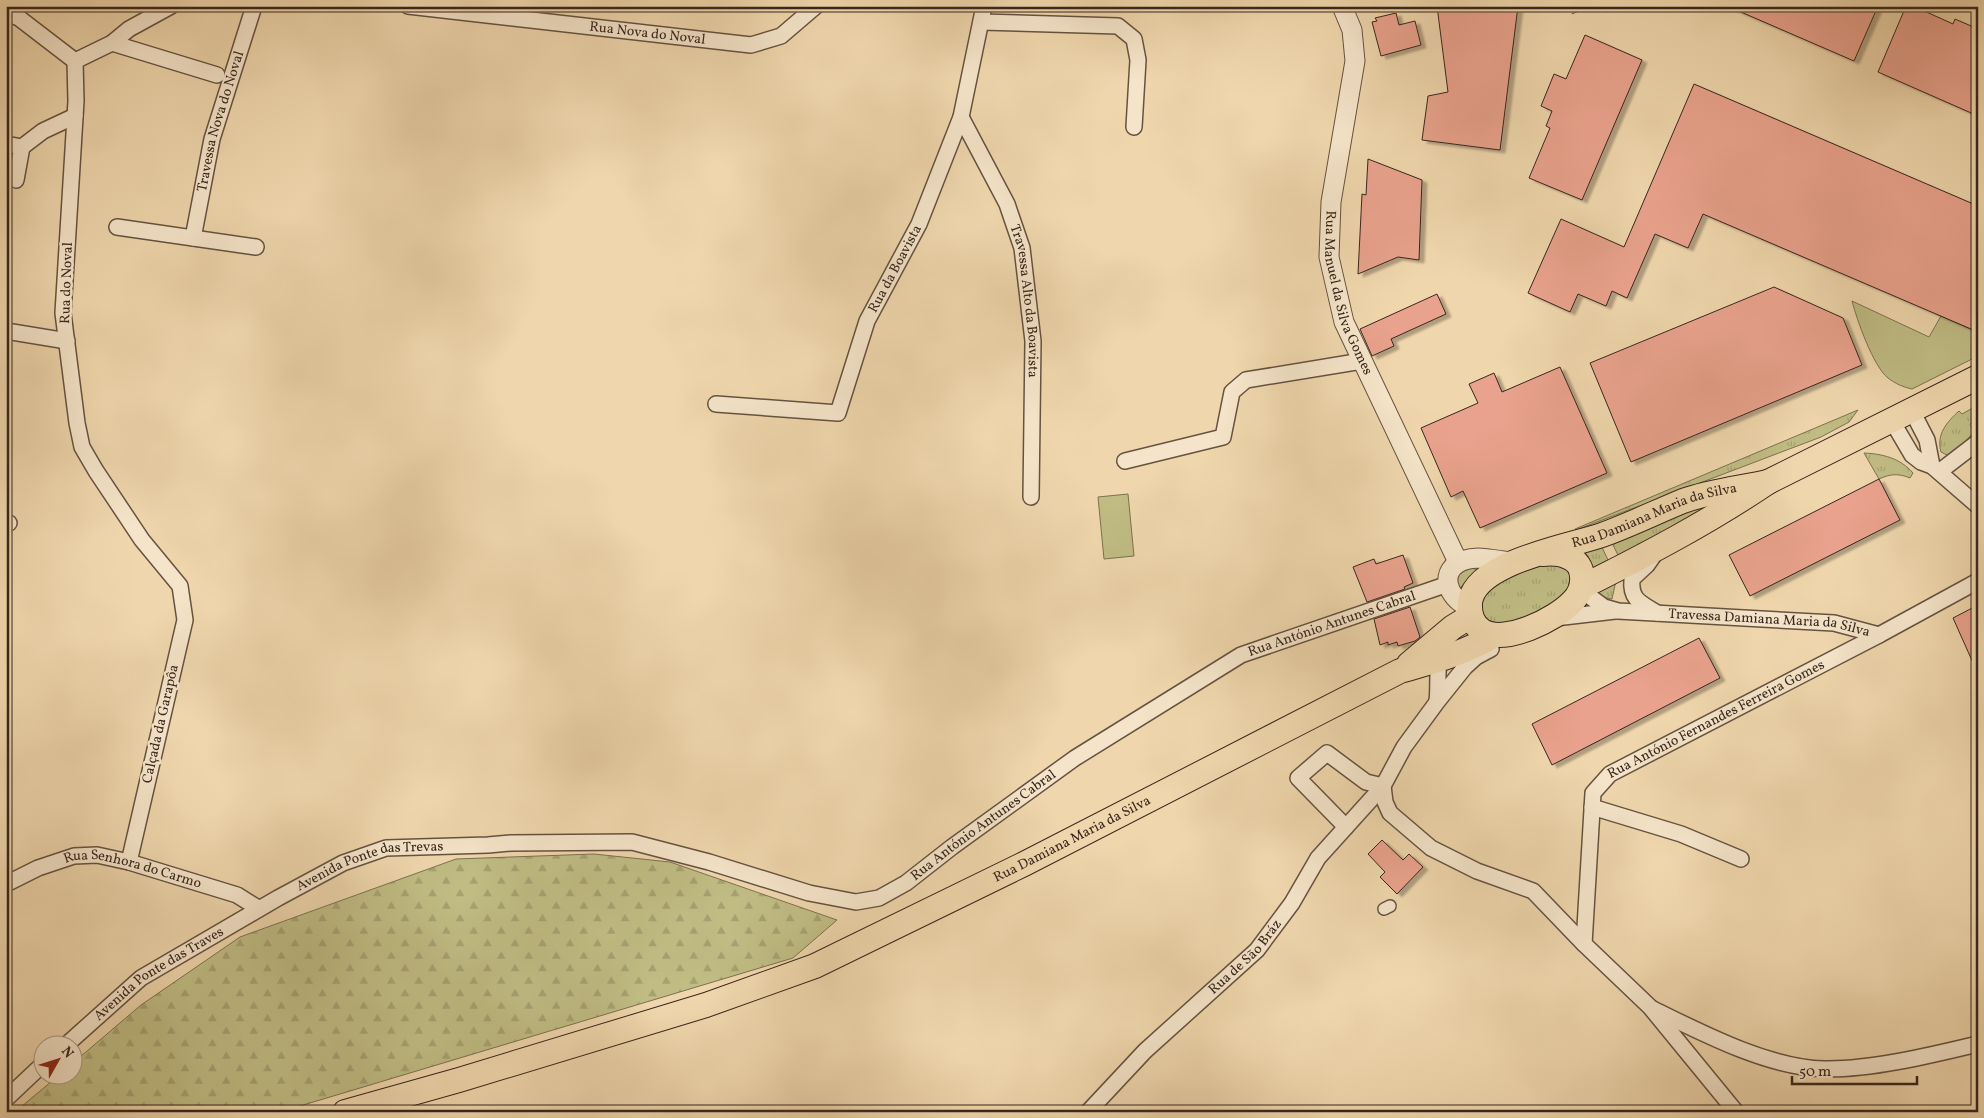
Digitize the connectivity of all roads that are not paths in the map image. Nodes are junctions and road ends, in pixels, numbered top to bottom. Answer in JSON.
{"nodes":[{"id":1,"x":171,"y":6,"type":"edge"},
{"id":2,"x":254,"y":6,"type":"edge"},
{"id":3,"x":408,"y":6,"type":"edge"},
{"id":4,"x":816,"y":6,"type":"edge"},
{"id":5,"x":984,"y":6,"type":"edge"},
{"id":6,"x":1342,"y":6,"type":"edge"},
{"id":7,"x":6,"y":13,"type":"edge"},
{"id":8,"x":981,"y":22,"type":"junction"},
{"id":9,"x":112,"y":43,"type":"junction"},
{"id":10,"x":75,"y":61,"type":"junction"},
{"id":11,"x":217,"y":75,"type":"dead end"},
{"id":12,"x":75,"y":116,"type":"junction"},
{"id":13,"x":961,"y":116,"type":"junction"},
{"id":14,"x":1134,"y":128,"type":"dead end"},
{"id":15,"x":6,"y":144,"type":"edge"},
{"id":16,"x":22,"y":147,"type":"junction"},
{"id":17,"x":16,"y":180,"type":"dead end"},
{"id":18,"x":117,"y":227,"type":"dead end"},
{"id":19,"x":193,"y":238,"type":"junction"},
{"id":20,"x":256,"y":247,"type":"dead end"},
{"id":21,"x":6,"y":331,"type":"edge"},
{"id":22,"x":67,"y":341,"type":"junction"},
{"id":23,"x":1362,"y":361,"type":"junction"},
{"id":24,"x":1978,"y":377,"type":"edge"},
{"id":25,"x":716,"y":404,"type":"dead end"},
{"id":26,"x":1902,"y":416,"type":"junction"},
{"id":27,"x":1978,"y":442,"type":"edge"},
{"id":28,"x":1125,"y":461,"type":"dead end"},
{"id":29,"x":1935,"y":469,"type":"junction"},
{"id":30,"x":1768,"y":482,"type":"junction"},
{"id":31,"x":1031,"y":497,"type":"dead end"},
{"id":32,"x":1978,"y":506,"type":"edge"},
{"id":33,"x":1658,"y":549,"type":"junction"},
{"id":34,"x":1542,"y":554,"type":"junction"},
{"id":35,"x":1458,"y":562,"type":"junction"},
{"id":36,"x":1512,"y":562,"type":"junction"},
{"id":37,"x":1978,"y":581,"type":"edge"},
{"id":38,"x":180,"y":586,"type":"joint"},
{"id":39,"x":1582,"y":589,"type":"junction"},
{"id":40,"x":1459,"y":607,"type":"junction"},
{"id":41,"x":1618,"y":611,"type":"junction"},
{"id":42,"x":1658,"y":614,"type":"junction"},
{"id":43,"x":1551,"y":618,"type":"junction"},
{"id":44,"x":1502,"y":634,"type":"junction"},
{"id":45,"x":1879,"y":635,"type":"junction"},
{"id":46,"x":1438,"y":660,"type":"junction"},
{"id":47,"x":1400,"y":671,"type":"junction"},
{"id":48,"x":1437,"y":702,"type":"junction"},
{"id":49,"x":1382,"y":786,"type":"junction"},
{"id":50,"x":1592,"y":807,"type":"junction"},
{"id":51,"x":1346,"y":827,"type":"junction"},
{"id":52,"x":488,"y":845,"type":"joint"},
{"id":53,"x":1741,"y":859,"type":"dead end"},
{"id":54,"x":129,"y":862,"type":"junction"},
{"id":55,"x":6,"y":884,"type":"edge"},
{"id":56,"x":258,"y":908,"type":"junction"},
{"id":57,"x":1584,"y":944,"type":"junction"},
{"id":58,"x":1650,"y":1008,"type":"junction"},
{"id":59,"x":76,"y":1036,"type":"edge"},
{"id":60,"x":1978,"y":1044,"type":"edge"},
{"id":61,"x":32,"y":1074,"type":"edge"},
{"id":62,"x":6,"y":1099,"type":"edge"},
{"id":63,"x":1732,"y":1107,"type":"edge"},
{"id":64,"x":345,"y":1112,"type":"edge"},
{"id":65,"x":1088,"y":1112,"type":"edge"}],
"edges":[{"from":1,"to":9,"type":"street"},
{"from":2,"to":19,"type":"street","name":"Travessa Nova do Noval"},
{"from":3,"to":4,"type":"street","name":"Rua Nova do Noval"},
{"from":5,"to":8,"type":"street","name":"Rua da Boavista"},
{"from":6,"to":23,"type":"street","name":"Rua Manuel da Silva Gomes"},
{"from":7,"to":10,"type":"street"},
{"from":8,"to":13,"type":"street","name":"Rua da Boavista"},
{"from":8,"to":14,"type":"street"},
{"from":9,"to":10,"type":"street"},
{"from":9,"to":11,"type":"street"},
{"from":10,"to":12,"type":"street","name":"Rua do Noval"},
{"from":12,"to":16,"type":"street"},
{"from":12,"to":22,"type":"street","name":"Rua do Noval"},
{"from":13,"to":25,"type":"street","name":"Rua da Boavista"},
{"from":13,"to":31,"type":"street","name":"Travessa Alto da Boavista"},
{"from":15,"to":16,"type":"street"},
{"from":16,"to":17,"type":"street"},
{"from":18,"to":19,"type":"street"},
{"from":19,"to":20,"type":"street"},
{"from":21,"to":22,"type":"street"},
{"from":22,"to":38,"type":"street","name":"Rua do Noval"},
{"from":23,"to":28,"type":"street"},
{"from":23,"to":35,"type":"street","name":"Rua Manuel da Silva Gomes"},
{"from":24,"to":26,"type":"main road","name":"Rua Damiana Maria da Silva"},
{"from":26,"to":29,"type":"street"},
{"from":26,"to":29,"type":"street"},
{"from":26,"to":30,"type":"main road","name":"Rua Damiana Maria da Silva"},
{"from":27,"to":29,"type":"street"},
{"from":29,"to":32,"type":"street"},
{"from":30,"to":33,"type":"main road","name":"Rua Damiana Maria da Silva"},
{"from":30,"to":34,"type":"main road","name":"Rua Damiana Maria da Silva"},
{"from":33,"to":39,"type":"main road","name":"Rua Damiana Maria da Silva"},
{"from":33,"to":42,"type":"street","name":"Travessa Damiana Maria da Silva"},
{"from":34,"to":36,"type":"main road","name":"Rua Damiana Maria da Silva"},
{"from":34,"to":39,"type":"main road","name":"Rua Damiana Maria da Silva"},
{"from":35,"to":36,"type":"street"},
{"from":35,"to":40,"type":"street"},
{"from":36,"to":40,"type":"main road","name":"Rua Damiana Maria da Silva"},
{"from":37,"to":45,"type":"street","name":"Rua António Fernandes Ferreira Gomes"},
{"from":38,"to":54,"type":"street","name":"Calçada da Garapôa"},
{"from":39,"to":41,"type":"street","name":"Travessa Damiana Maria da Silva"},
{"from":39,"to":43,"type":"main road","name":"Rua Damiana Maria da Silva"},
{"from":40,"to":44,"type":"main road"},
{"from":40,"to":46,"type":"street"},
{"from":40,"to":47,"type":"main road","name":"Rua Damiana Maria da Silva"},
{"from":40,"to":52,"type":"street","name":"Rua António Antunes Cabral"},
{"from":41,"to":42,"type":"street","name":"Travessa Damiana Maria da Silva"},
{"from":41,"to":43,"type":"street","name":"Travessa Damiana Maria da Silva"},
{"from":42,"to":45,"type":"street","name":"Travessa Damiana Maria da Silva"},
{"from":43,"to":44,"type":"main road","name":"Rua Damiana Maria da Silva"},
{"from":44,"to":46,"type":"main road","name":"Rua Damiana Maria da Silva"},
{"from":44,"to":48,"type":"street","name":"Rua de São Bráz"},
{"from":45,"to":50,"type":"street","name":"Rua António Fernandes Ferreira Gomes"},
{"from":46,"to":47,"type":"main road","name":"Rua Damiana Maria da Silva"},
{"from":46,"to":48,"type":"street"},
{"from":47,"to":64,"type":"main road","name":"Rua Damiana Maria da Silva"},
{"from":48,"to":49,"type":"street","name":"Rua de São Bráz"},
{"from":49,"to":51,"type":"street","name":"Rua de São Bráz"},
{"from":49,"to":51,"type":"street"},
{"from":49,"to":57,"type":"street"},
{"from":50,"to":53,"type":"street"},
{"from":50,"to":57,"type":"street","name":"Rua António Fernandes Ferreira Gomes"},
{"from":51,"to":65,"type":"street","name":"Rua de São Bráz"},
{"from":52,"to":56,"type":"street","name":"Avenida Ponte das Trevas"},
{"from":54,"to":55,"type":"street","name":"Rua Senhora do Carmo"},
{"from":54,"to":56,"type":"street","name":"Rua Senhora do Carmo"},
{"from":56,"to":59,"type":"street","name":"Avenida Ponte das Traves"},
{"from":57,"to":58,"type":"street"},
{"from":58,"to":60,"type":"street"},
{"from":58,"to":63,"type":"street"},
{"from":61,"to":62,"type":"street"}]}
